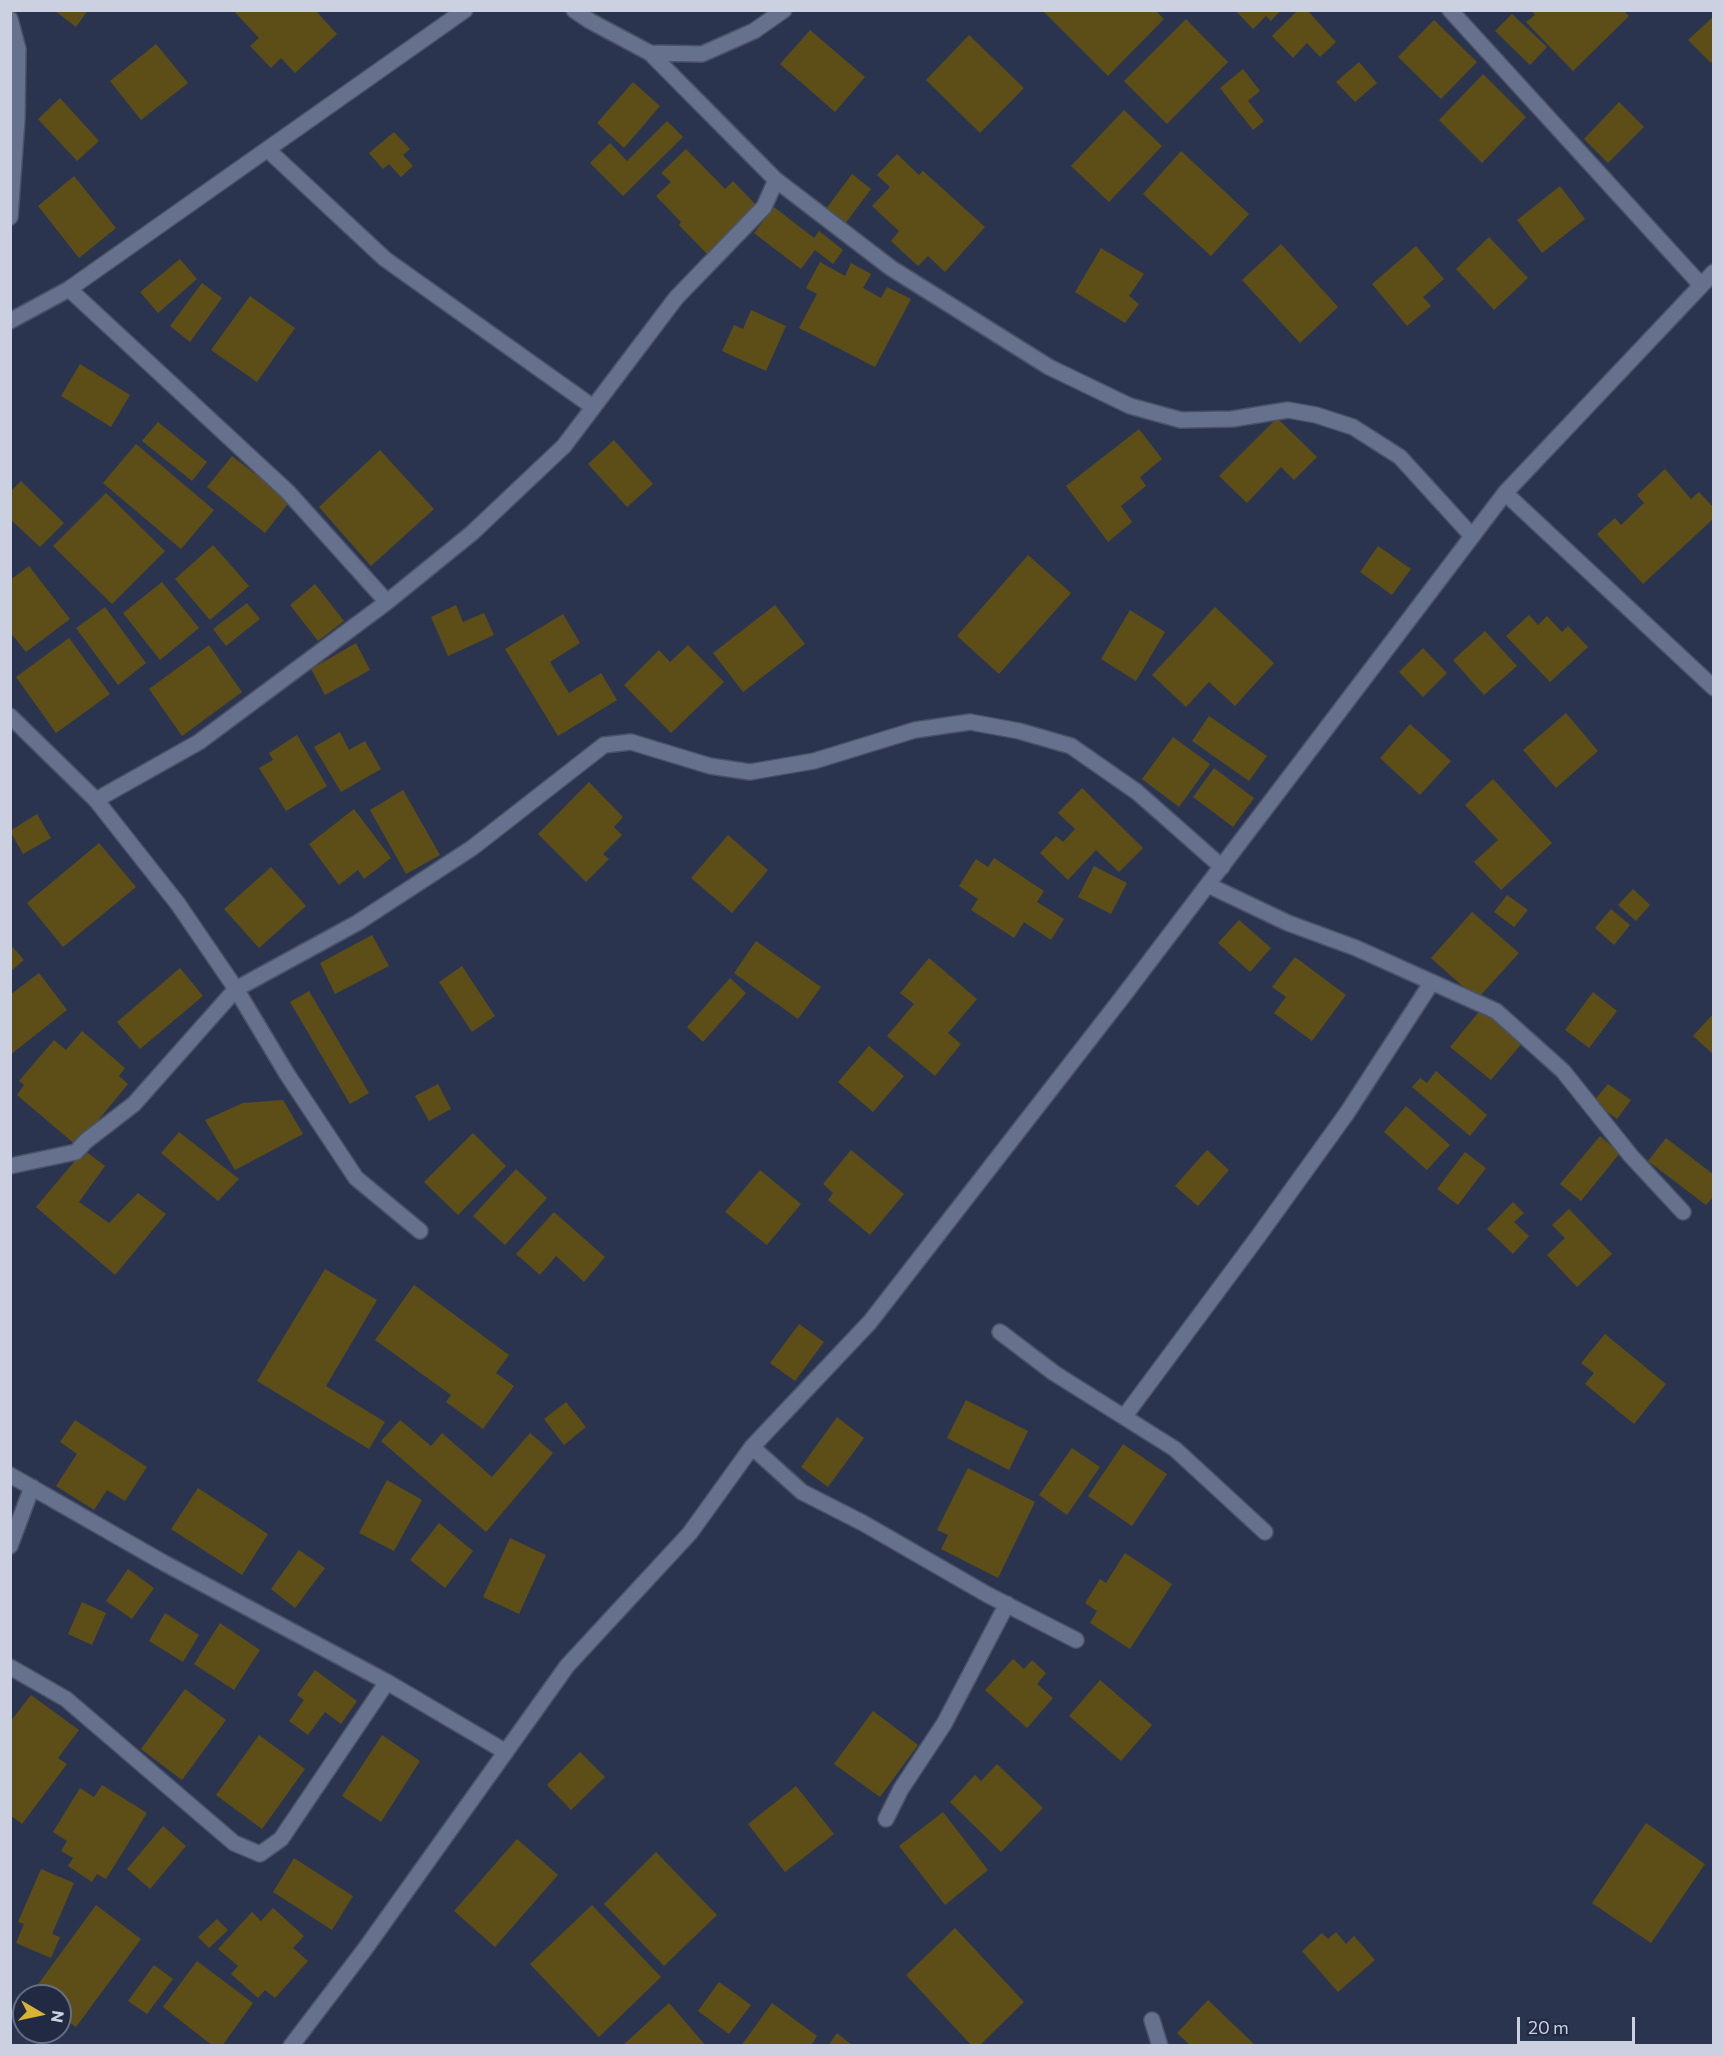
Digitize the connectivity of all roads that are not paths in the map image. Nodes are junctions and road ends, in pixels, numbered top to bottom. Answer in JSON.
{"nodes":[{"id":1,"x":465,"y":10,"type":"edge"},
{"id":2,"x":574,"y":10,"type":"edge"},
{"id":3,"x":784,"y":10,"type":"edge"},
{"id":4,"x":1450,"y":10,"type":"edge"},
{"id":5,"x":10,"y":19,"type":"edge"},
{"id":6,"x":650,"y":53,"type":"junction"},
{"id":7,"x":268,"y":150,"type":"junction"},
{"id":8,"x":776,"y":180,"type":"junction"},
{"id":9,"x":10,"y":217,"type":"edge"},
{"id":10,"x":1713,"y":272,"type":"edge"},
{"id":11,"x":1701,"y":285,"type":"junction"},
{"id":12,"x":69,"y":289,"type":"junction"},
{"id":13,"x":10,"y":321,"type":"edge"},
{"id":14,"x":593,"y":407,"type":"junction"},
{"id":15,"x":1505,"y":493,"type":"junction"},
{"id":16,"x":1472,"y":536,"type":"junction"},
{"id":17,"x":387,"y":602,"type":"junction"},
{"id":18,"x":1713,"y":688,"type":"edge"},
{"id":19,"x":10,"y":716,"type":"edge"},
{"id":20,"x":96,"y":800,"type":"junction"},
{"id":21,"x":1222,"y":867,"type":"junction"},
{"id":22,"x":1208,"y":885,"type":"junction"},
{"id":23,"x":1432,"y":982,"type":"junction"},
{"id":24,"x":236,"y":989,"type":"junction"},
{"id":25,"x":10,"y":1166,"type":"edge"},
{"id":26,"x":1683,"y":1212,"type":"dead end"},
{"id":27,"x":420,"y":1231,"type":"dead end"},
{"id":28,"x":1000,"y":1332,"type":"dead end"},
{"id":29,"x":1124,"y":1417,"type":"junction"},
{"id":30,"x":752,"y":1447,"type":"junction"},
{"id":31,"x":10,"y":1475,"type":"edge"},
{"id":32,"x":32,"y":1487,"type":"junction"},
{"id":33,"x":1265,"y":1532,"type":"dead end"},
{"id":34,"x":10,"y":1546,"type":"edge"},
{"id":35,"x":1007,"y":1604,"type":"junction"},
{"id":36,"x":1076,"y":1640,"type":"dead end"},
{"id":37,"x":10,"y":1667,"type":"edge"},
{"id":38,"x":387,"y":1682,"type":"junction"},
{"id":39,"x":506,"y":1752,"type":"junction"},
{"id":40,"x":886,"y":1819,"type":"dead end"},
{"id":41,"x":1152,"y":2020,"type":"dead end"},
{"id":42,"x":291,"y":2046,"type":"edge"},
{"id":43,"x":1160,"y":2046,"type":"edge"}],
"edges":[{"from":1,"to":7,"type":"street"},
{"from":2,"to":6,"type":"street"},
{"from":3,"to":6,"type":"street"},
{"from":4,"to":11,"type":"street"},
{"from":5,"to":9,"type":"street"},
{"from":6,"to":8,"type":"street"},
{"from":7,"to":12,"type":"street"},
{"from":7,"to":14,"type":"street"},
{"from":8,"to":14,"type":"street"},
{"from":8,"to":16,"type":"street"},
{"from":10,"to":11,"type":"street"},
{"from":11,"to":15,"type":"street"},
{"from":12,"to":13,"type":"street"},
{"from":12,"to":17,"type":"street"},
{"from":14,"to":17,"type":"street"},
{"from":15,"to":16,"type":"street"},
{"from":15,"to":18,"type":"street"},
{"from":16,"to":21,"type":"street"},
{"from":17,"to":20,"type":"street"},
{"from":19,"to":20,"type":"street"},
{"from":20,"to":24,"type":"street"},
{"from":21,"to":22,"type":"street"},
{"from":21,"to":24,"type":"street"},
{"from":22,"to":23,"type":"street"},
{"from":22,"to":30,"type":"street"},
{"from":23,"to":26,"type":"street"},
{"from":23,"to":29,"type":"street"},
{"from":24,"to":25,"type":"street"},
{"from":24,"to":27,"type":"street"},
{"from":28,"to":29,"type":"street"},
{"from":29,"to":33,"type":"street"},
{"from":30,"to":35,"type":"street"},
{"from":30,"to":39,"type":"street"},
{"from":31,"to":32,"type":"street"},
{"from":32,"to":34,"type":"street"},
{"from":32,"to":38,"type":"street"},
{"from":35,"to":36,"type":"street"},
{"from":35,"to":40,"type":"street"},
{"from":37,"to":38,"type":"street"},
{"from":38,"to":39,"type":"street"},
{"from":39,"to":42,"type":"street"},
{"from":41,"to":43,"type":"street"}]}
